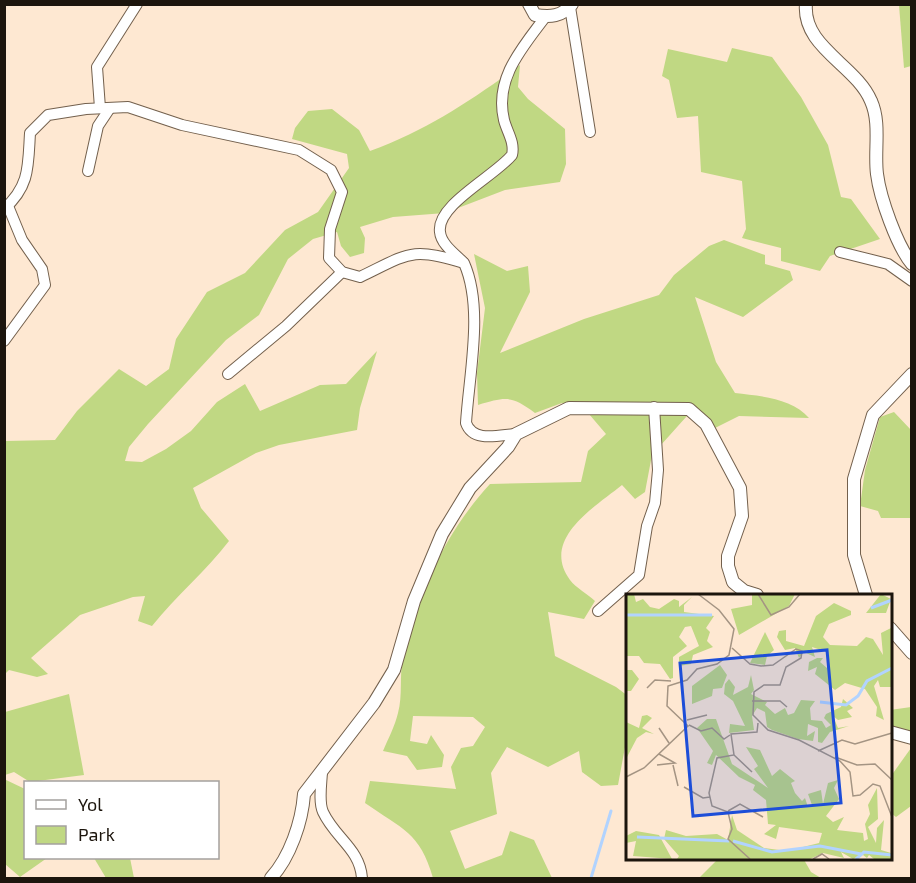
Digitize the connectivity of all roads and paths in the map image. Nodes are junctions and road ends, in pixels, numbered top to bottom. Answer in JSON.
{"nodes":[{"id":1,"x":137,"y":4,"type":"edge"},
{"id":2,"x":529,"y":4,"type":"edge"},
{"id":3,"x":806,"y":4,"type":"edge"},
{"id":4,"x":571,"y":6,"type":"edge"},
{"id":5,"x":546,"y":16,"type":"junction"},
{"id":6,"x":105,"y":108,"type":"junction"},
{"id":7,"x":590,"y":132,"type":"dead end"},
{"id":8,"x":88,"y":171,"type":"dead end"},
{"id":9,"x":6,"y":207,"type":"edge"},
{"id":10,"x":840,"y":252,"type":"dead end"},
{"id":11,"x":464,"y":263,"type":"junction"},
{"id":12,"x":912,"y":264,"type":"edge"},
{"id":13,"x":342,"y":272,"type":"junction"},
{"id":14,"x":912,"y":281,"type":"edge"},
{"id":15,"x":4,"y":341,"type":"edge"},
{"id":16,"x":228,"y":374,"type":"dead end"},
{"id":17,"x":912,"y":374,"type":"edge"},
{"id":18,"x":654,"y":407,"type":"junction"},
{"id":19,"x":516,"y":434,"type":"junction"},
{"id":20,"x":754,"y":594,"type":"edge"},
{"id":21,"x":866,"y":594,"type":"edge"},
{"id":22,"x":598,"y":611,"type":"dead end"},
{"id":23,"x":892,"y":629,"type":"edge"},
{"id":24,"x":912,"y":653,"type":"edge"},
{"id":25,"x":892,"y":732,"type":"edge"},
{"id":26,"x":912,"y":738,"type":"edge"},
{"id":27,"x":322,"y":770,"type":"junction"},
{"id":28,"x":275,"y":876,"type":"edge"},
{"id":29,"x":362,"y":879,"type":"edge"}],
"edges":[{"from":1,"to":6,"type":"street"},
{"from":2,"to":5,"type":"street"},
{"from":3,"to":12,"type":"street"},
{"from":4,"to":5,"type":"street"},
{"from":4,"to":7,"type":"street"},
{"from":5,"to":11,"type":"street"},
{"from":6,"to":8,"type":"street"},
{"from":6,"to":9,"type":"street"},
{"from":6,"to":13,"type":"street"},
{"from":9,"to":15,"type":"street"},
{"from":10,"to":14,"type":"street"},
{"from":11,"to":13,"type":"street"},
{"from":11,"to":19,"type":"street"},
{"from":13,"to":16,"type":"street"},
{"from":17,"to":21,"type":"street"},
{"from":18,"to":19,"type":"street"},
{"from":18,"to":20,"type":"street"},
{"from":18,"to":22,"type":"street"},
{"from":19,"to":27,"type":"street"},
{"from":23,"to":24,"type":"street"},
{"from":25,"to":26,"type":"street"},
{"from":27,"to":28,"type":"street"},
{"from":27,"to":29,"type":"street"}]}
